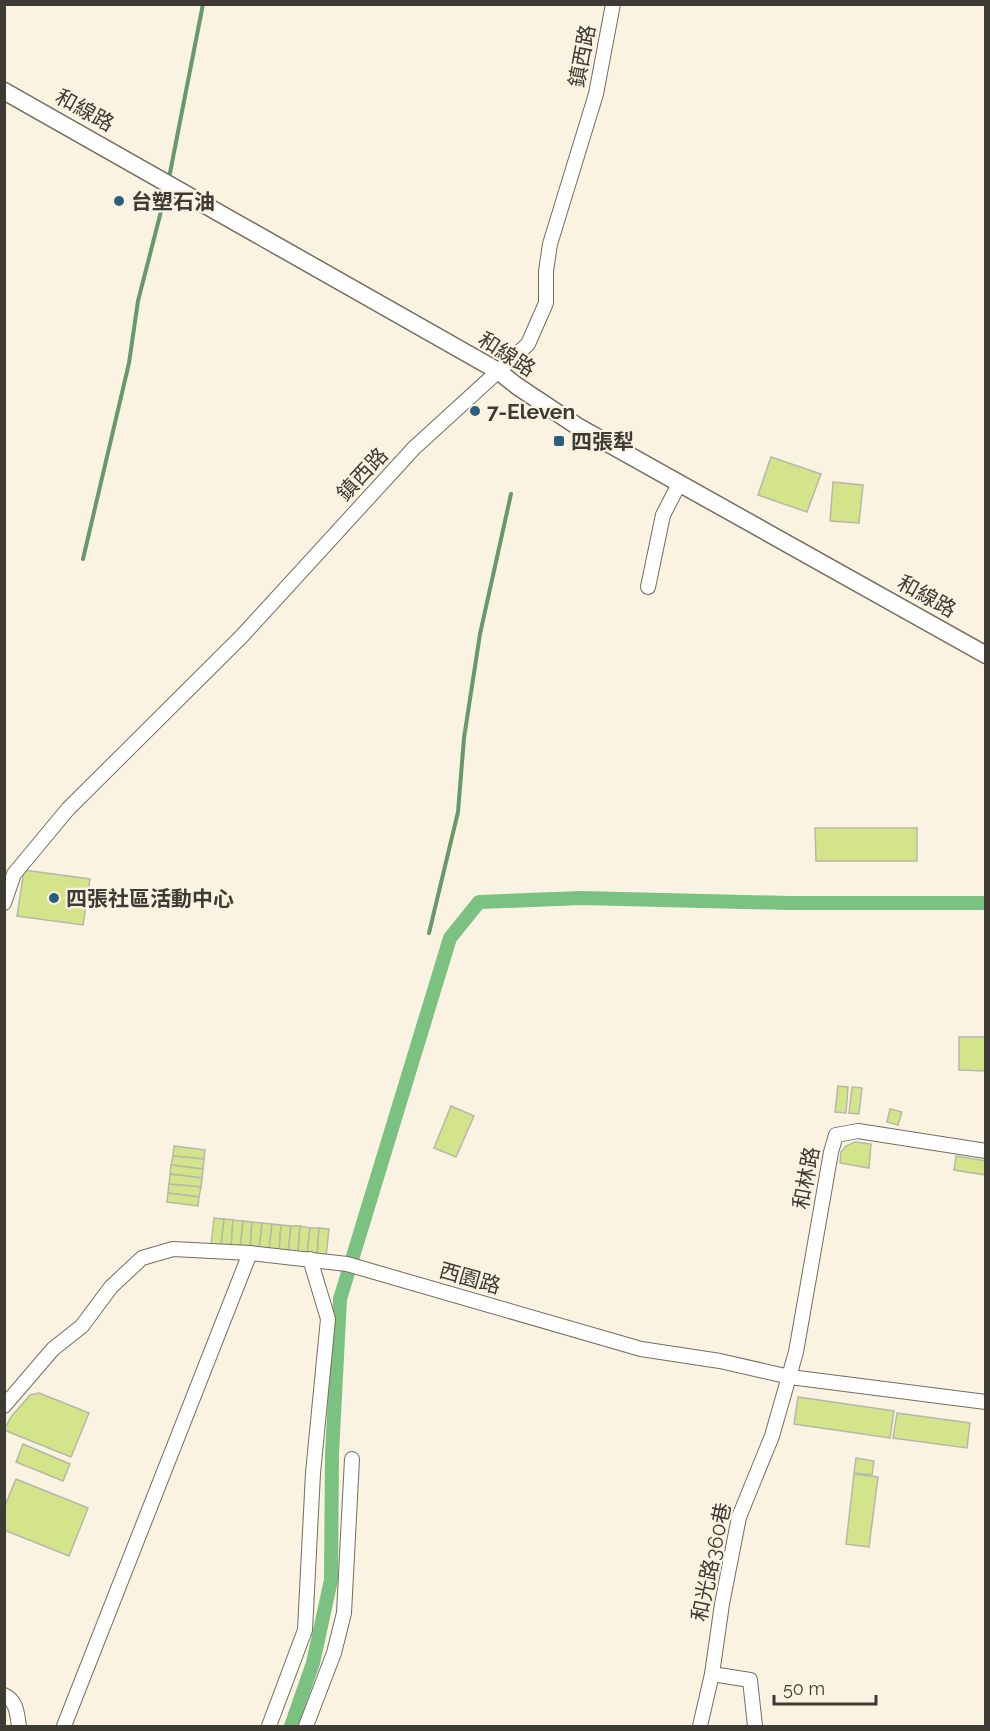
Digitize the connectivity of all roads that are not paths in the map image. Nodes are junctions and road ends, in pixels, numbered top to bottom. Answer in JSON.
{"nodes":[{"id":1,"x":613,"y":4,"type":"edge"},
{"id":2,"x":4,"y":90,"type":"edge"},
{"id":3,"x":498,"y":371,"type":"junction"},
{"id":4,"x":679,"y":484,"type":"junction"},
{"id":5,"x":648,"y":587,"type":"dead end"},
{"id":6,"x":986,"y":655,"type":"edge"},
{"id":7,"x":4,"y":903,"type":"edge"},
{"id":8,"x":986,"y":1151,"type":"edge"},
{"id":9,"x":250,"y":1253,"type":"junction"},
{"id":10,"x":310,"y":1259,"type":"junction"},
{"id":11,"x":790,"y":1377,"type":"junction"},
{"id":12,"x":986,"y":1402,"type":"edge"},
{"id":13,"x":4,"y":1406,"type":"edge"},
{"id":14,"x":352,"y":1459,"type":"dead end"},
{"id":15,"x":712,"y":1674,"type":"junction"},
{"id":16,"x":4,"y":1695,"type":"edge"},
{"id":17,"x":19,"y":1726,"type":"edge"},
{"id":18,"x":64,"y":1726,"type":"edge"},
{"id":19,"x":268,"y":1726,"type":"edge"},
{"id":20,"x":306,"y":1726,"type":"edge"},
{"id":21,"x":700,"y":1726,"type":"edge"},
{"id":22,"x":754,"y":1726,"type":"edge"}],
"edges":[{"from":1,"to":3,"type":"street","name":"鎮西路"},
{"from":2,"to":3,"type":"main road","name":"和線路"},
{"from":3,"to":4,"type":"main road","name":"和線路"},
{"from":3,"to":7,"type":"street","name":"鎮西路"},
{"from":4,"to":5,"type":"street"},
{"from":4,"to":6,"type":"main road","name":"和線路"},
{"from":8,"to":11,"type":"street","name":"和林路"},
{"from":9,"to":10,"type":"street","name":"西園路"},
{"from":9,"to":13,"type":"street","name":"西園路"},
{"from":9,"to":18,"type":"street"},
{"from":10,"to":11,"type":"street","name":"西園路"},
{"from":10,"to":19,"type":"street"},
{"from":11,"to":12,"type":"street","name":"西園路"},
{"from":11,"to":15,"type":"street","name":"和光路360巷"},
{"from":14,"to":20,"type":"street"},
{"from":15,"to":21,"type":"street","name":"和光路360巷"},
{"from":15,"to":22,"type":"street"},
{"from":16,"to":17,"type":"street"}]}
